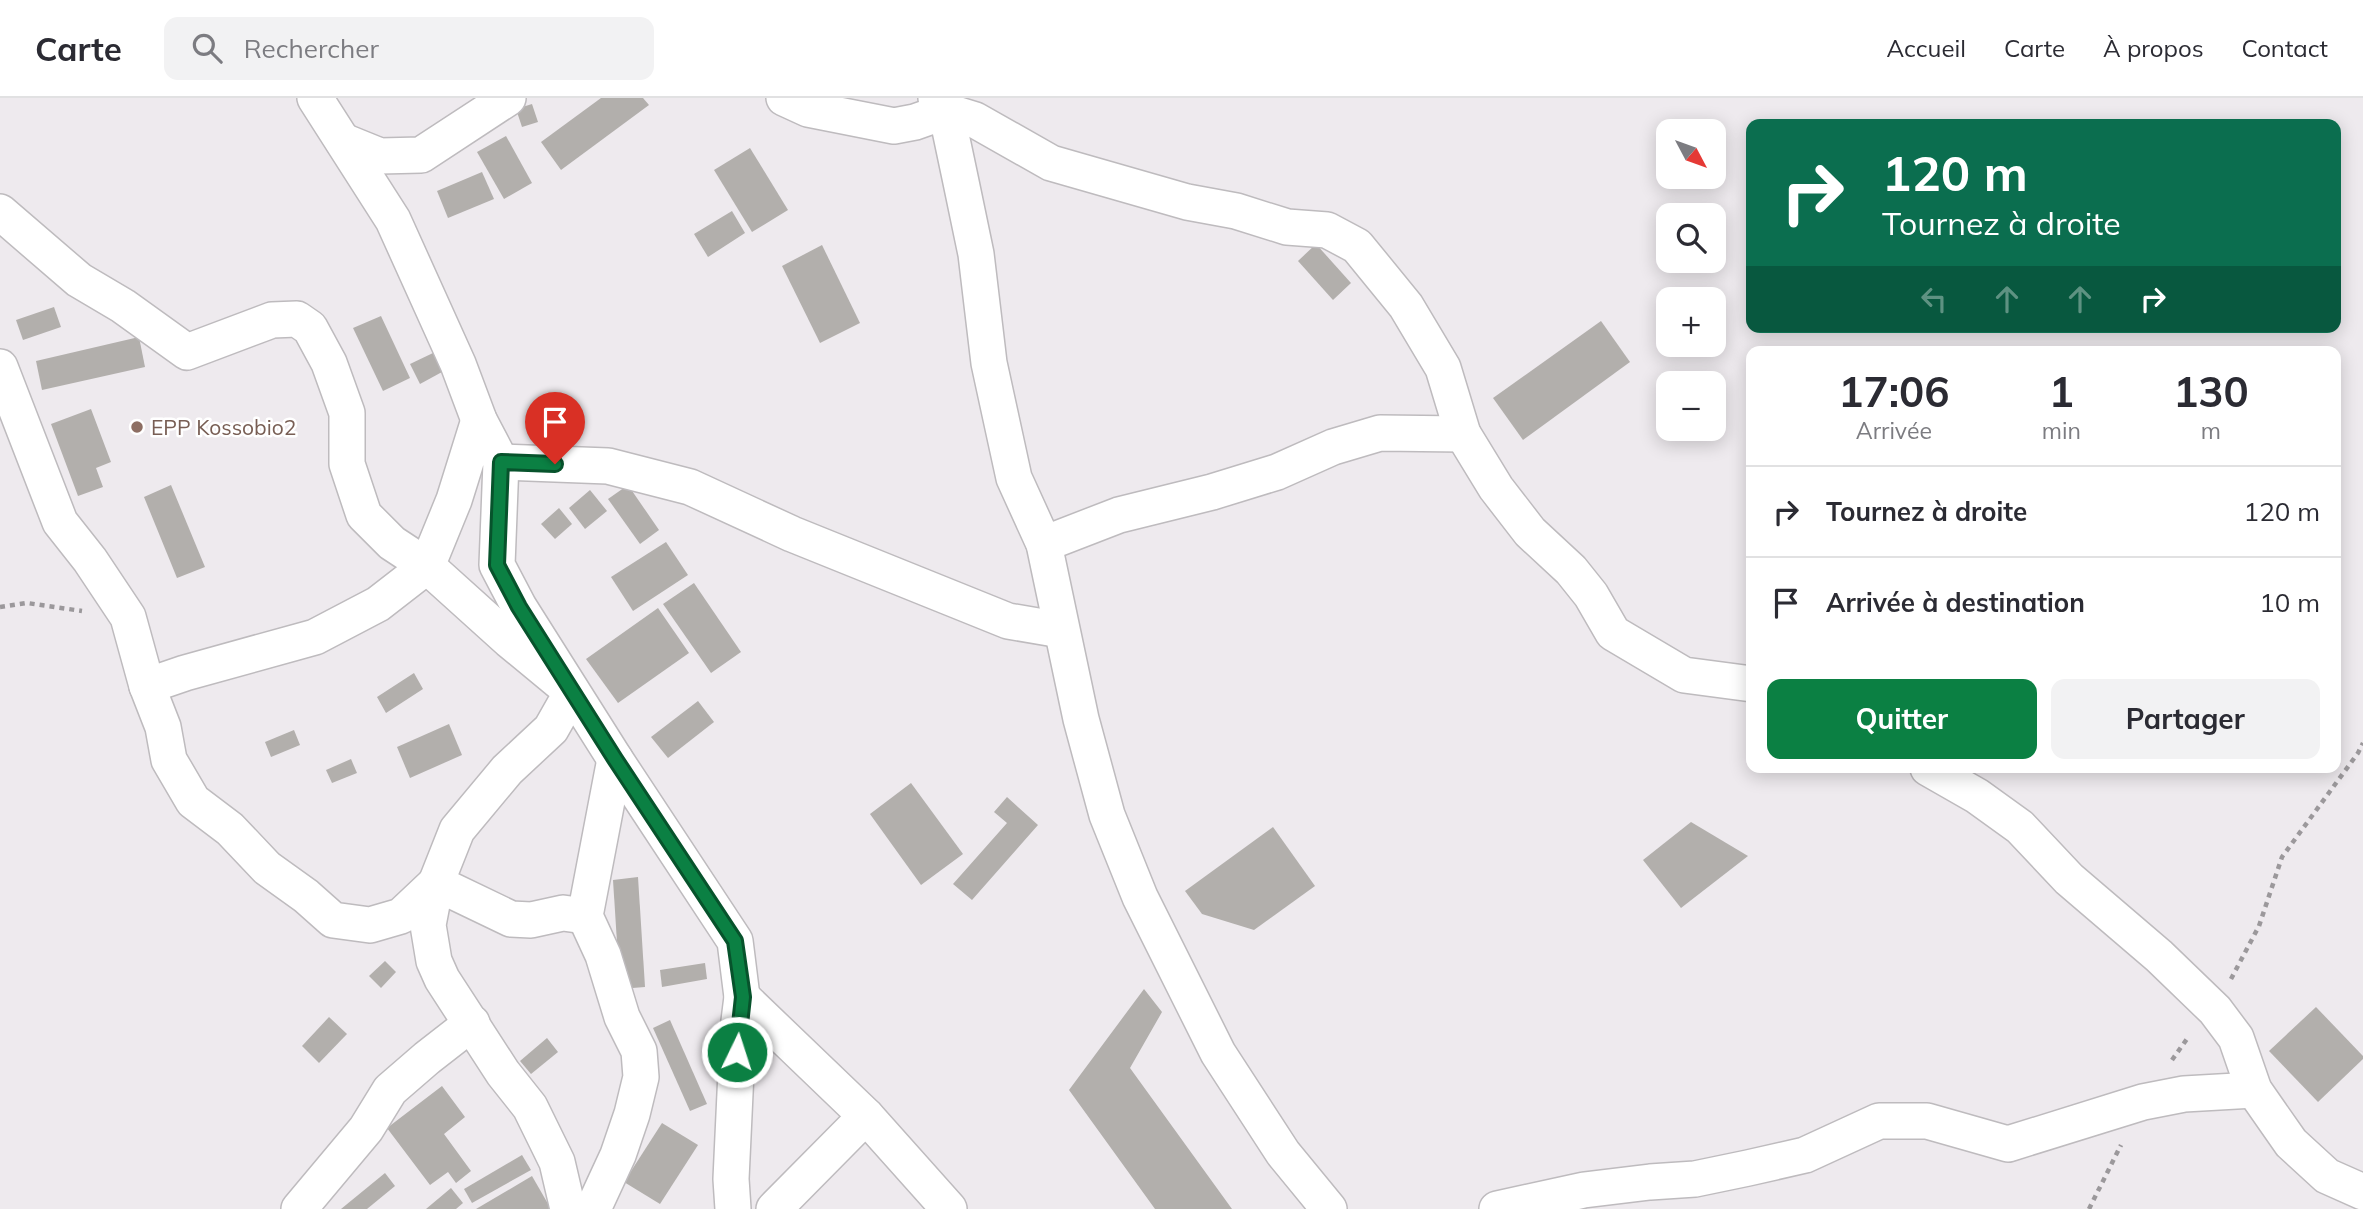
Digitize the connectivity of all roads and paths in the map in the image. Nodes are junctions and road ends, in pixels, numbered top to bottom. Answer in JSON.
{"nodes":[{"id":1,"x":315,"y":98,"type":"edge"},
{"id":2,"x":508,"y":98,"type":"edge"},
{"id":3,"x":784,"y":98,"type":"edge"},
{"id":4,"x":941,"y":105,"type":"edge"},
{"id":5,"x":343,"y":141,"type":"junction"},
{"id":6,"x":0,"y":212,"type":"edge"},
{"id":7,"x":0,"y":367,"type":"edge"},
{"id":8,"x":479,"y":420,"type":"junction"},
{"id":9,"x":1463,"y":434,"type":"junction"},
{"id":10,"x":501,"y":462,"type":"junction"},
{"id":11,"x":1044,"y":544,"type":"junction"},
{"id":12,"x":426,"y":566,"type":"junction"},
{"id":13,"x":0,"y":607,"type":"edge"},
{"id":14,"x":128,"y":617,"type":"junction"},
{"id":15,"x":1061,"y":631,"type":"junction"},
{"id":16,"x":1746,"y":683,"type":"edge"},
{"id":17,"x":146,"y":686,"type":"junction"},
{"id":18,"x":572,"y":692,"type":"junction"},
{"id":19,"x":615,"y":759,"type":"junction"},
{"id":20,"x":1937,"y":773,"type":"edge"},
{"id":21,"x":436,"y":883,"type":"junction"},
{"id":22,"x":585,"y":916,"type":"junction"},
{"id":23,"x":743,"y":997,"type":"junction"},
{"id":24,"x":472,"y":1023,"type":"junction"},
{"id":25,"x":2254,"y":1090,"type":"junction"},
{"id":26,"x":866,"y":1116,"type":"junction"},
{"id":27,"x":2363,"y":1192,"type":"edge"},
{"id":28,"x":299,"y":1209,"type":"edge"},
{"id":29,"x":568,"y":1209,"type":"edge"},
{"id":30,"x":593,"y":1209,"type":"edge"},
{"id":31,"x":733,"y":1209,"type":"edge"},
{"id":32,"x":774,"y":1209,"type":"edge"},
{"id":33,"x":949,"y":1209,"type":"edge"},
{"id":34,"x":1329,"y":1209,"type":"edge"},
{"id":35,"x":1497,"y":1209,"type":"edge"}],
"edges":[{"from":1,"to":5,"type":"street"},
{"from":2,"to":5,"type":"street"},
{"from":3,"to":4,"type":"street"},
{"from":4,"to":9,"type":"street"},
{"from":4,"to":11,"type":"street"},
{"from":5,"to":8,"type":"street"},
{"from":6,"to":12,"type":"street"},
{"from":7,"to":14,"type":"street"},
{"from":8,"to":10,"type":"street"},
{"from":8,"to":12,"type":"street"},
{"from":9,"to":11,"type":"street"},
{"from":9,"to":16,"type":"street"},
{"from":10,"to":15,"type":"street"},
{"from":10,"to":18,"type":"street"},
{"from":11,"to":15,"type":"street"},
{"from":12,"to":17,"type":"street"},
{"from":12,"to":18,"type":"street"},
{"from":13,"to":14,"type":"path"},
{"from":14,"to":17,"type":"street"},
{"from":15,"to":34,"type":"street"},
{"from":17,"to":21,"type":"street"},
{"from":18,"to":19,"type":"street"},
{"from":18,"to":21,"type":"street"},
{"from":19,"to":22,"type":"street"},
{"from":19,"to":23,"type":"street"},
{"from":20,"to":25,"type":"street"},
{"from":21,"to":22,"type":"street"},
{"from":21,"to":24,"type":"street"},
{"from":22,"to":30,"type":"street"},
{"from":23,"to":26,"type":"street"},
{"from":23,"to":31,"type":"street"},
{"from":24,"to":28,"type":"street"},
{"from":24,"to":29,"type":"street"},
{"from":25,"to":27,"type":"street"},
{"from":25,"to":35,"type":"street"},
{"from":26,"to":32,"type":"street"},
{"from":26,"to":33,"type":"street"}]}
